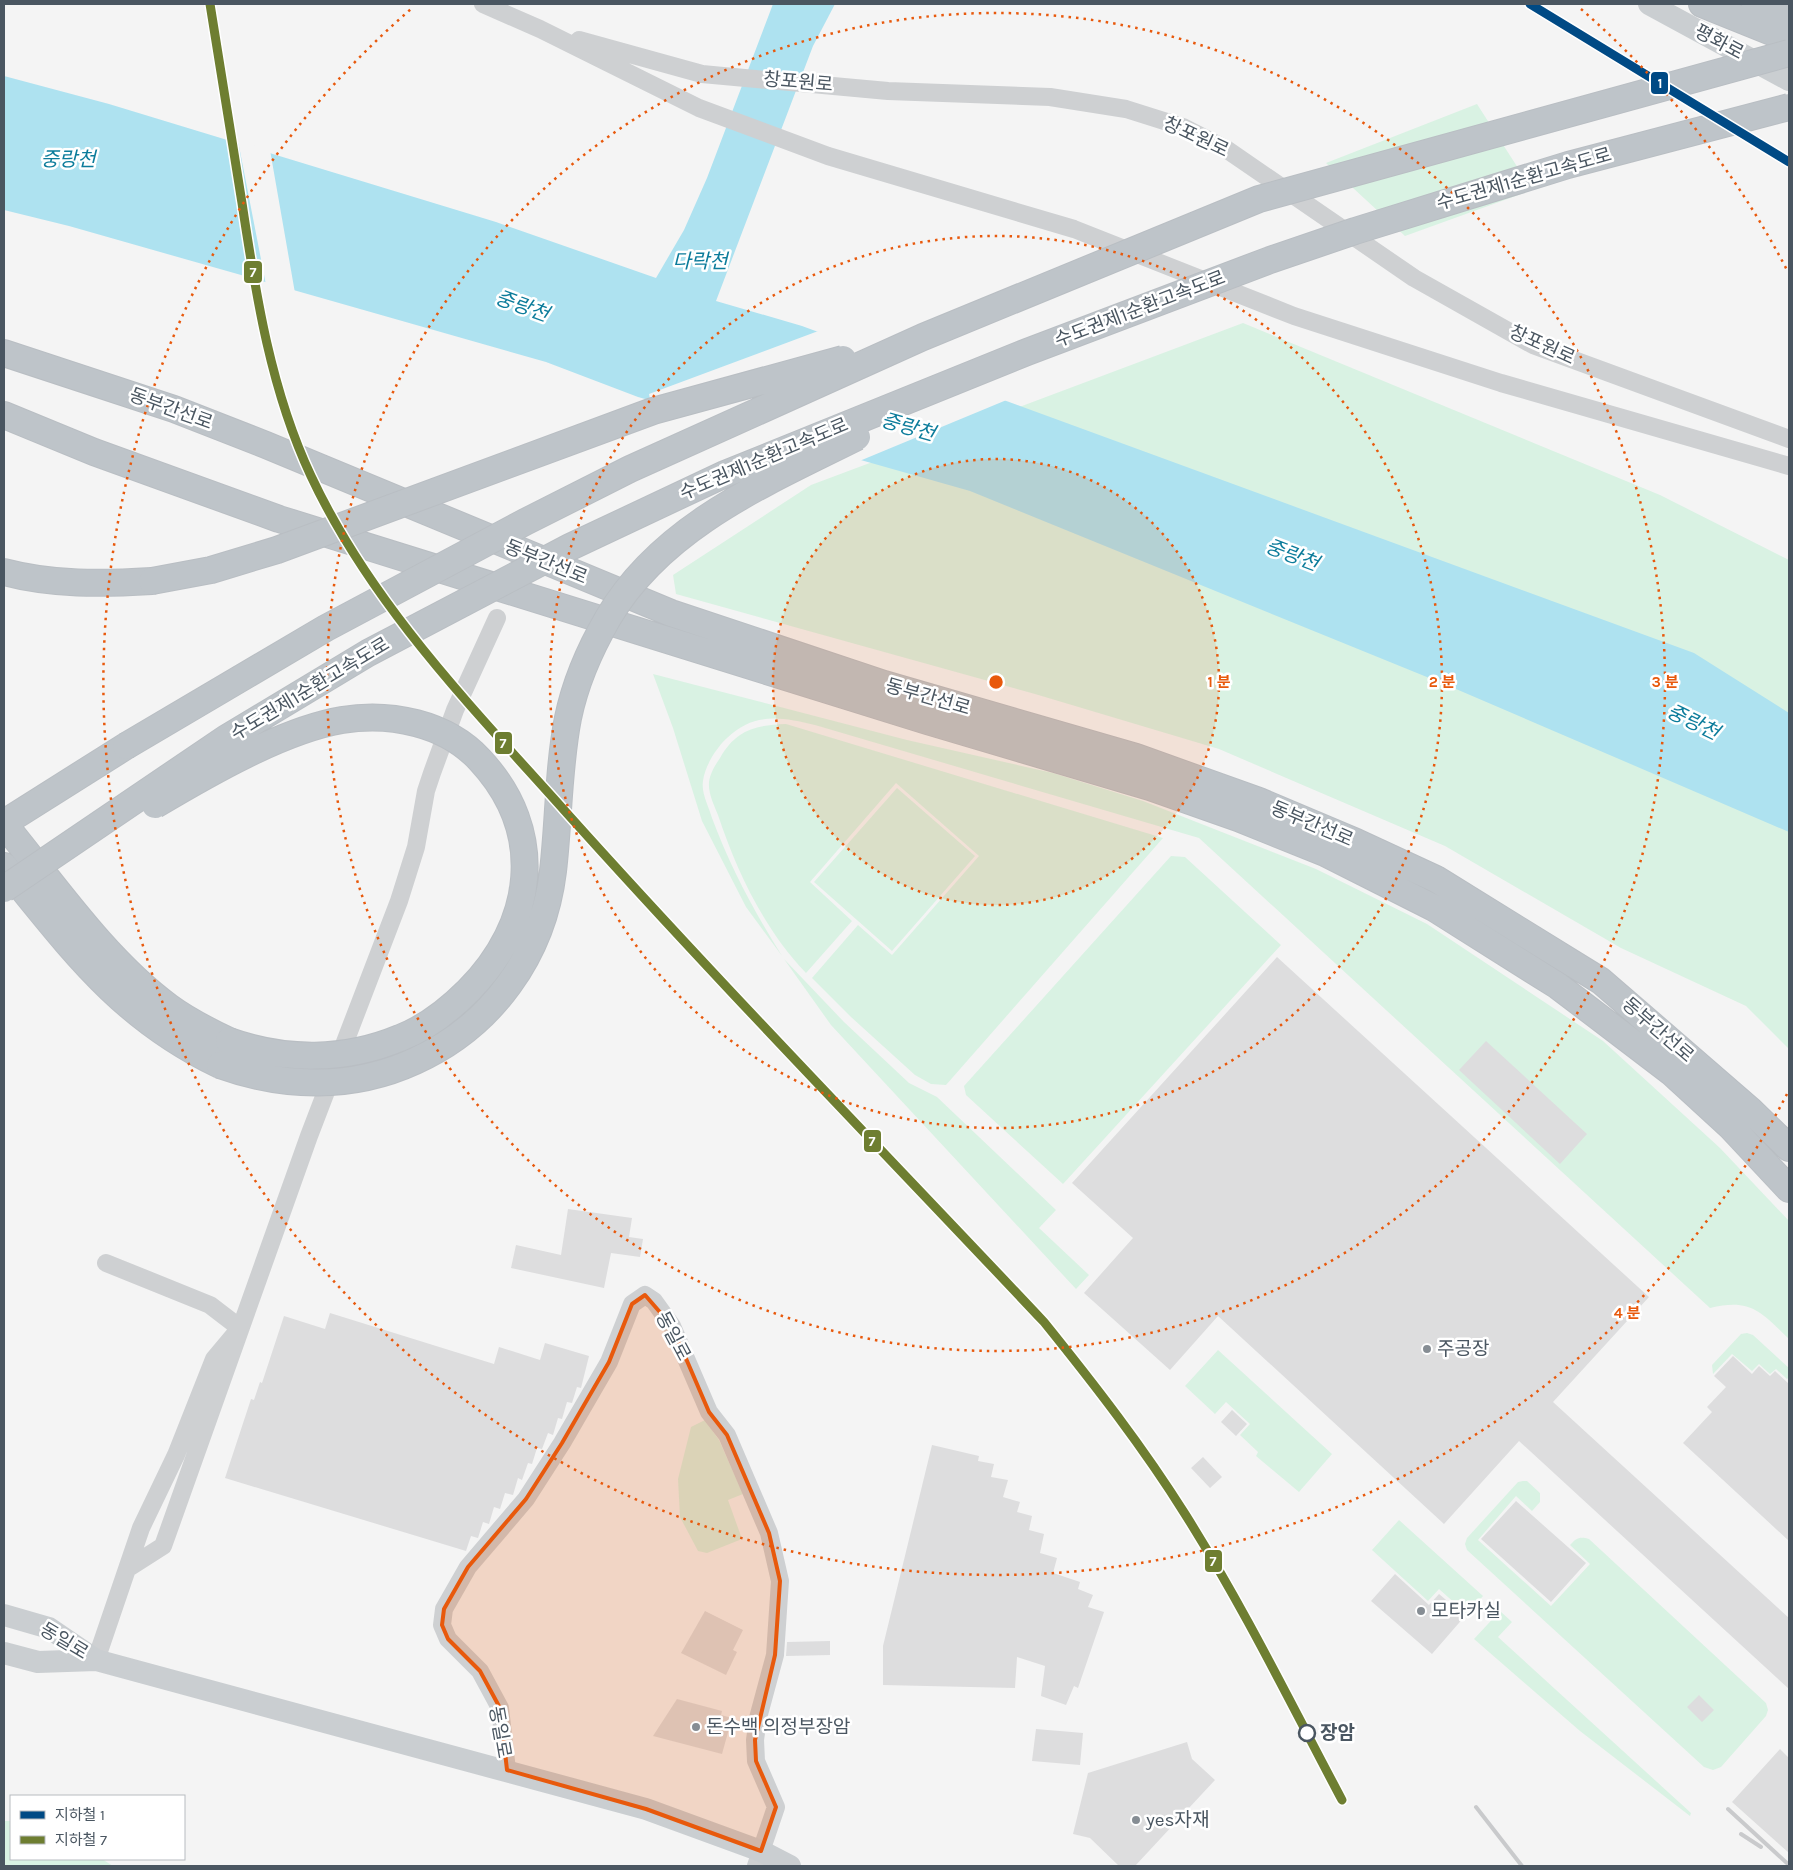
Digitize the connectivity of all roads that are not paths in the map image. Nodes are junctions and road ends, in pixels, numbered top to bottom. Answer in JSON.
{"nodes":[{"id":1,"x":483,"y":4,"type":"edge"},
{"id":2,"x":1649,"y":4,"type":"edge"},
{"id":3,"x":1702,"y":4,"type":"edge"},
{"id":4,"x":1755,"y":4,"type":"edge"},
{"id":5,"x":1789,"y":17,"type":"edge"},
{"id":6,"x":540,"y":29,"type":"junction"},
{"id":7,"x":1789,"y":39,"type":"edge"},
{"id":8,"x":1789,"y":53,"type":"edge"},
{"id":9,"x":1789,"y":80,"type":"edge"},
{"id":10,"x":1789,"y":107,"type":"edge"},
{"id":11,"x":923,"y":336,"type":"junction"},
{"id":12,"x":1027,"y":352,"type":"junction"},
{"id":13,"x":4,"y":353,"type":"edge"},
{"id":14,"x":4,"y":415,"type":"edge"},
{"id":15,"x":1789,"y":439,"type":"edge"},
{"id":16,"x":1789,"y":466,"type":"edge"},
{"id":17,"x":4,"y":572,"type":"edge"},
{"id":18,"x":496,"y":618,"type":"dead end"},
{"id":19,"x":4,"y":823,"type":"edge"},
{"id":20,"x":4,"y":866,"type":"edge"},
{"id":21,"x":4,"y":889,"type":"edge"},
{"id":22,"x":4,"y":898,"type":"edge"},
{"id":23,"x":1789,"y":1148,"type":"edge"},
{"id":24,"x":1789,"y":1189,"type":"edge"},
{"id":25,"x":106,"y":1263,"type":"dead end"},
{"id":26,"x":240,"y":1328,"type":"junction"},
{"id":27,"x":127,"y":1569,"type":"junction"},
{"id":28,"x":4,"y":1615,"type":"edge"},
{"id":29,"x":4,"y":1652,"type":"edge"},
{"id":30,"x":96,"y":1660,"type":"junction"},
{"id":31,"x":507,"y":1770,"type":"junction"},
{"id":32,"x":758,"y":1859,"type":"edge"},
{"id":33,"x":790,"y":1866,"type":"edge"}],
"edges":[{"from":1,"to":6,"type":"street","name":"창포원로"},
{"from":2,"to":9,"type":"main road","name":"평화로"},
{"from":3,"to":7,"type":"highway"},
{"from":4,"to":5,"type":"highway"},
{"from":6,"to":15,"type":"street","name":"창포원로"},
{"from":6,"to":16,"type":"street","name":"창포원로"},
{"from":8,"to":11,"type":"highway","bridge":true},
{"from":10,"to":12,"type":"highway","name":"수도권제1순환고속도로","bridge":true},
{"from":11,"to":17,"type":"highway","bridge":true},
{"from":11,"to":19,"type":"highway","bridge":true},
{"from":12,"to":20,"type":"highway","bridge":true},
{"from":12,"to":21,"type":"highway","name":"수도권제1순환고속도로","bridge":true},
{"from":13,"to":23,"type":"highway","name":"동부간선로"},
{"from":14,"to":24,"type":"highway","name":"동부간선로"},
{"from":18,"to":26,"type":"street"},
{"from":19,"to":22,"type":"highway","bridge":true},
{"from":25,"to":26,"type":"street"},
{"from":26,"to":27,"type":"street"},
{"from":26,"to":27,"type":"street"},
{"from":27,"to":30,"type":"street"},
{"from":28,"to":30,"type":"main road","name":"동일로"},
{"from":29,"to":30,"type":"main road","name":"동일로"},
{"from":30,"to":31,"type":"main road","name":"동일로"},
{"from":31,"to":32,"type":"main road","name":"동일로"},
{"from":31,"to":32,"type":"street","name":"동일로"},
{"from":32,"to":33,"type":"main road","name":"동일로"}]}
